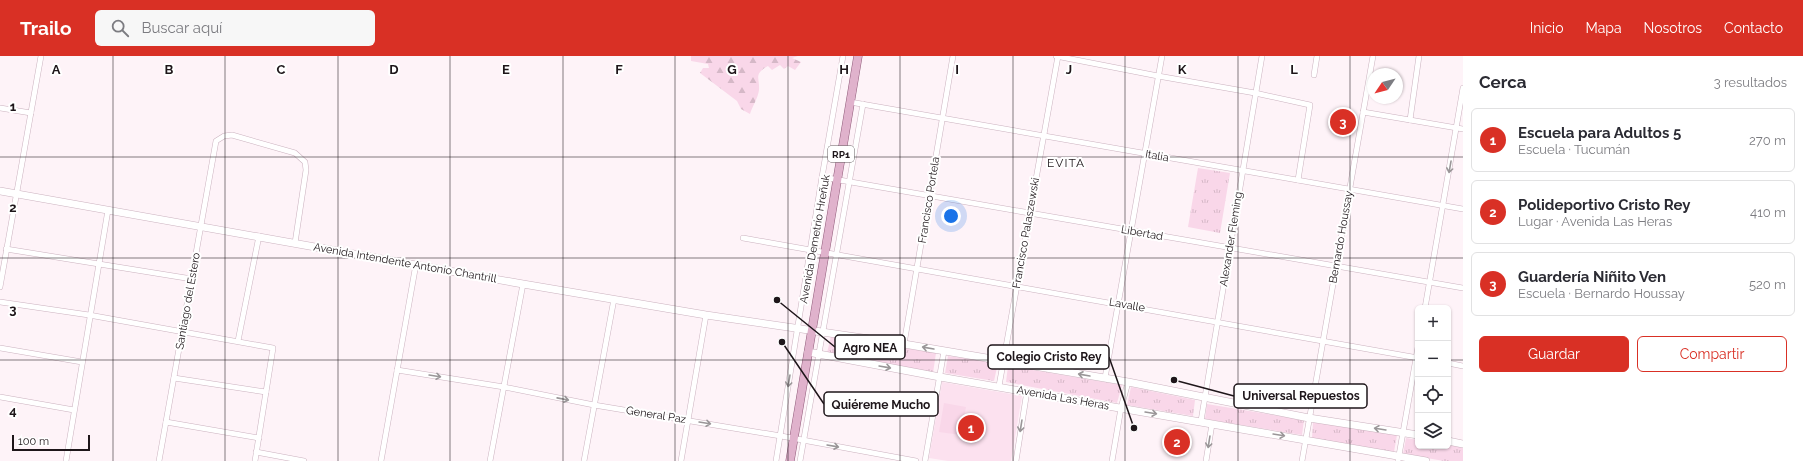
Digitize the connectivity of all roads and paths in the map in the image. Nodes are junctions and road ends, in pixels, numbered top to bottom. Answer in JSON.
{"nodes":[{"id":1,"x":41,"y":56,"type":"edge"},
{"id":2,"x":843,"y":56,"type":"edge"},
{"id":3,"x":858,"y":56,"type":"edge"},
{"id":4,"x":954,"y":56,"type":"edge"},
{"id":5,"x":1057,"y":56,"type":"edge"},
{"id":6,"x":1162,"y":56,"type":"edge"},
{"id":7,"x":1262,"y":56,"type":"edge"},
{"id":8,"x":1317,"y":56,"type":"edge"},
{"id":9,"x":1373,"y":56,"type":"edge"},
{"id":10,"x":1419,"y":56,"type":"edge"},
{"id":11,"x":1314,"y":75,"type":"dead end"},
{"id":12,"x":1158,"y":76,"type":"junction"},
{"id":13,"x":1463,"y":88,"type":"edge"},
{"id":14,"x":1255,"y":93,"type":"junction"},
{"id":15,"x":850,"y":102,"type":"junction"},
{"id":16,"x":863,"y":104,"type":"junction"},
{"id":17,"x":0,"y":108,"type":"edge"},
{"id":18,"x":1363,"y":112,"type":"junction"},
{"id":19,"x":31,"y":113,"type":"junction"},
{"id":20,"x":943,"y":118,"type":"junction"},
{"id":21,"x":1410,"y":120,"type":"junction"},
{"id":22,"x":1457,"y":128,"type":"junction"},
{"id":23,"x":1463,"y":129,"type":"edge"},
{"id":24,"x":1043,"y":136,"type":"junction"},
{"id":25,"x":1144,"y":154,"type":"junction"},
{"id":26,"x":1242,"y":170,"type":"junction"},
{"id":27,"x":822,"y":177,"type":"junction"},
{"id":28,"x":837,"y":180,"type":"junction"},
{"id":29,"x":1298,"y":180,"type":"junction"},
{"id":30,"x":849,"y":182,"type":"junction"},
{"id":31,"x":1350,"y":189,"type":"junction"},
{"id":32,"x":0,"y":191,"type":"edge"},
{"id":33,"x":16,"y":194,"type":"junction"},
{"id":34,"x":930,"y":196,"type":"junction"},
{"id":35,"x":1443,"y":206,"type":"junction"},
{"id":36,"x":1463,"y":209,"type":"edge"},
{"id":37,"x":108,"y":210,"type":"junction"},
{"id":38,"x":1030,"y":213,"type":"junction"},
{"id":39,"x":201,"y":226,"type":"junction"},
{"id":40,"x":1131,"y":231,"type":"junction"},
{"id":41,"x":259,"y":236,"type":"junction"},
{"id":42,"x":743,"y":238,"type":"dead end"},
{"id":43,"x":295,"y":243,"type":"junction"},
{"id":44,"x":6,"y":248,"type":"junction"},
{"id":45,"x":1229,"y":248,"type":"junction"},
{"id":46,"x":811,"y":249,"type":"junction"},
{"id":47,"x":824,"y":252,"type":"junction"},
{"id":48,"x":836,"y":254,"type":"junction"},
{"id":49,"x":99,"y":263,"type":"junction"},
{"id":50,"x":416,"y":264,"type":"junction"},
{"id":51,"x":1336,"y":266,"type":"junction"},
{"id":52,"x":918,"y":268,"type":"junction"},
{"id":53,"x":192,"y":279,"type":"junction"},
{"id":54,"x":1429,"y":283,"type":"junction"},
{"id":55,"x":523,"y":284,"type":"junction"},
{"id":56,"x":1016,"y":286,"type":"junction"},
{"id":57,"x":0,"y":287,"type":"edge"},
{"id":58,"x":1463,"y":288,"type":"edge"},
{"id":59,"x":614,"y":299,"type":"junction"},
{"id":60,"x":0,"y":302,"type":"edge"},
{"id":61,"x":1118,"y":304,"type":"junction"},
{"id":62,"x":1425,"y":305,"type":"edge"},
{"id":63,"x":89,"y":315,"type":"junction"},
{"id":64,"x":706,"y":315,"type":"junction"},
{"id":65,"x":1217,"y":322,"type":"junction"},
{"id":66,"x":797,"y":329,"type":"junction"},
{"id":67,"x":183,"y":330,"type":"junction"},
{"id":68,"x":811,"y":331,"type":"junction"},
{"id":69,"x":823,"y":332,"type":"junction"},
{"id":70,"x":238,"y":341,"type":"junction"},
{"id":71,"x":1323,"y":341,"type":"junction"},
{"id":72,"x":904,"y":344,"type":"junction"},
{"id":73,"x":0,"y":348,"type":"edge"},
{"id":74,"x":944,"y":351,"type":"junction"},
{"id":75,"x":808,"y":352,"type":"junction"},
{"id":76,"x":819,"y":355,"type":"junction"},
{"id":77,"x":1415,"y":357,"type":"edge"},
{"id":78,"x":1004,"y":361,"type":"junction"},
{"id":79,"x":82,"y":362,"type":"junction"},
{"id":80,"x":1451,"y":364,"type":"edge"},
{"id":81,"x":1463,"y":366,"type":"edge"},
{"id":82,"x":1415,"y":367,"type":"edge"},
{"id":83,"x":397,"y":370,"type":"junction"},
{"id":84,"x":940,"y":377,"type":"junction"},
{"id":85,"x":174,"y":378,"type":"junction"},
{"id":86,"x":1105,"y":378,"type":"junction"},
{"id":87,"x":1128,"y":382,"type":"junction"},
{"id":88,"x":999,"y":386,"type":"junction"},
{"id":89,"x":504,"y":387,"type":"junction"},
{"id":90,"x":1027,"y":391,"type":"junction"},
{"id":91,"x":266,"y":392,"type":"junction"},
{"id":92,"x":0,"y":397,"type":"edge"},
{"id":93,"x":1204,"y":398,"type":"junction"},
{"id":94,"x":594,"y":405,"type":"junction"},
{"id":95,"x":1121,"y":408,"type":"junction"},
{"id":96,"x":74,"y":410,"type":"junction"},
{"id":97,"x":1308,"y":418,"type":"junction"},
{"id":98,"x":688,"y":420,"type":"junction"},
{"id":99,"x":1201,"y":421,"type":"junction"},
{"id":100,"x":166,"y":422,"type":"junction"},
{"id":101,"x":1212,"y":424,"type":"junction"},
{"id":102,"x":1402,"y":432,"type":"junction"},
{"id":103,"x":1415,"y":434,"type":"edge"},
{"id":104,"x":781,"y":436,"type":"junction"},
{"id":105,"x":259,"y":438,"type":"junction"},
{"id":106,"x":793,"y":438,"type":"junction"},
{"id":107,"x":1306,"y":439,"type":"junction"},
{"id":108,"x":804,"y":441,"type":"junction"},
{"id":109,"x":1451,"y":442,"type":"edge"},
{"id":110,"x":1463,"y":444,"type":"edge"},
{"id":111,"x":256,"y":452,"type":"junction"},
{"id":112,"x":1398,"y":458,"type":"edge"},
{"id":113,"x":66,"y":461,"type":"edge"},
{"id":114,"x":159,"y":461,"type":"edge"},
{"id":115,"x":255,"y":461,"type":"edge"},
{"id":116,"x":304,"y":461,"type":"edge"},
{"id":117,"x":381,"y":461,"type":"edge"},
{"id":118,"x":490,"y":461,"type":"edge"},
{"id":119,"x":584,"y":461,"type":"edge"},
{"id":120,"x":681,"y":461,"type":"edge"},
{"id":121,"x":776,"y":461,"type":"edge"},
{"id":122,"x":790,"y":461,"type":"edge"},
{"id":123,"x":800,"y":461,"type":"edge"},
{"id":124,"x":916,"y":461,"type":"edge"},
{"id":125,"x":925,"y":461,"type":"edge"},
{"id":126,"x":1016,"y":461,"type":"edge"},
{"id":127,"x":1112,"y":461,"type":"edge"},
{"id":128,"x":1206,"y":461,"type":"edge"},
{"id":129,"x":1302,"y":461,"type":"edge"},
{"id":130,"x":1426,"y":461,"type":"edge"}],
"edges":[{"from":1,"to":19,"type":"street"},
{"from":2,"to":27,"type":"street","name":"Avenida Demetrio Hreñuk"},
{"from":3,"to":15,"type":"main road","name":"Avenida Demetrio Hreñuk","number":"RP1"},
{"from":4,"to":20,"type":"street","name":"Francisco Portela"},
{"from":5,"to":12,"type":"street"},
{"from":5,"to":24,"type":"street","name":"Francisco Palaszewski"},
{"from":6,"to":12,"type":"street"},
{"from":7,"to":14,"type":"street","name":"Alexander Fleming"},
{"from":8,"to":11,"type":"street"},
{"from":9,"to":18,"type":"street","name":"Bernardo Houssay"},
{"from":10,"to":21,"type":"street"},
{"from":12,"to":14,"type":"street"},
{"from":12,"to":25,"type":"street"},
{"from":13,"to":22,"type":"street"},
{"from":14,"to":26,"type":"street","name":"Alexander Fleming"},
{"from":14,"to":29,"type":"street"},
{"from":15,"to":16,"type":"street","name":"Italia"},
{"from":15,"to":28,"type":"main road","name":"Avenida Demetrio Hreñuk","number":"RP1"},
{"from":16,"to":20,"type":"street","name":"Italia"},
{"from":16,"to":30,"type":"street"},
{"from":17,"to":19,"type":"street"},
{"from":18,"to":21,"type":"street"},
{"from":18,"to":31,"type":"street","name":"Bernardo Houssay"},
{"from":19,"to":33,"type":"street"},
{"from":20,"to":24,"type":"street","name":"Italia"},
{"from":20,"to":34,"type":"street","name":"Francisco Portela"},
{"from":21,"to":22,"type":"street"},
{"from":22,"to":23,"type":"street"},
{"from":22,"to":35,"type":"street","one_way":true},
{"from":24,"to":25,"type":"street","name":"Italia"},
{"from":24,"to":38,"type":"street","name":"Francisco Palaszewski"},
{"from":25,"to":26,"type":"street","name":"Italia"},
{"from":25,"to":40,"type":"street"},
{"from":26,"to":29,"type":"street","name":"Italia"},
{"from":26,"to":45,"type":"street","name":"Alexander Fleming"},
{"from":27,"to":28,"type":"street","name":"Libertad"},
{"from":27,"to":46,"type":"street","name":"Avenida Demetrio Hreñuk"},
{"from":28,"to":30,"type":"street","name":"Libertad"},
{"from":28,"to":47,"type":"main road","name":"Avenida Demetrio Hreñuk","number":"RP1"},
{"from":29,"to":31,"type":"street","name":"Italia"},
{"from":30,"to":34,"type":"street","name":"Libertad"},
{"from":30,"to":48,"type":"street"},
{"from":31,"to":35,"type":"street","name":"Italia"},
{"from":31,"to":51,"type":"street","name":"Bernardo Houssay"},
{"from":32,"to":33,"type":"main road","name":"Avenida Intendente Antonio Chantrill"},
{"from":33,"to":37,"type":"main road","name":"Avenida Intendente Antonio Chantrill"},
{"from":33,"to":44,"type":"street"},
{"from":34,"to":38,"type":"street","name":"Libertad"},
{"from":34,"to":52,"type":"street","name":"Francisco Portela"},
{"from":35,"to":36,"type":"street","name":"Italia"},
{"from":35,"to":54,"type":"street"},
{"from":37,"to":39,"type":"main road","name":"Avenida Intendente Antonio Chantrill"},
{"from":37,"to":49,"type":"street"},
{"from":38,"to":40,"type":"street","name":"Libertad"},
{"from":38,"to":56,"type":"street","name":"Francisco Palaszewski"},
{"from":39,"to":41,"type":"main road","name":"Avenida Intendente Antonio Chantrill"},
{"from":39,"to":43,"type":"street","name":"Santiago del Estero"},
{"from":39,"to":53,"type":"street","name":"Santiago del Estero"},
{"from":40,"to":45,"type":"street","name":"Libertad"},
{"from":40,"to":61,"type":"street"},
{"from":41,"to":43,"type":"main road","name":"Avenida Intendente Antonio Chantrill"},
{"from":41,"to":70,"type":"street"},
{"from":42,"to":46,"type":"street","name":"Lavalle"},
{"from":43,"to":50,"type":"main road","name":"Avenida Intendente Antonio Chantrill"},
{"from":44,"to":49,"type":"street"},
{"from":44,"to":57,"type":"street"},
{"from":45,"to":51,"type":"street","name":"Libertad"},
{"from":45,"to":65,"type":"street","name":"Alexander Fleming"},
{"from":46,"to":47,"type":"street","name":"Lavalle"},
{"from":46,"to":66,"type":"street","name":"Avenida Demetrio Hreñuk"},
{"from":47,"to":48,"type":"street","name":"Lavalle"},
{"from":47,"to":68,"type":"main road","name":"Avenida Demetrio Hreñuk","number":"RP1"},
{"from":48,"to":52,"type":"street","name":"Lavalle"},
{"from":48,"to":69,"type":"street"},
{"from":49,"to":53,"type":"street"},
{"from":49,"to":63,"type":"street"},
{"from":50,"to":55,"type":"main road","name":"Avenida Intendente Antonio Chantrill"},
{"from":50,"to":83,"type":"street"},
{"from":51,"to":54,"type":"street","name":"Libertad"},
{"from":51,"to":71,"type":"street","name":"Bernardo Houssay"},
{"from":52,"to":56,"type":"street","name":"Lavalle"},
{"from":52,"to":72,"type":"street","name":"Francisco Portela"},
{"from":53,"to":67,"type":"street","name":"Santiago del Estero"},
{"from":54,"to":58,"type":"street","name":"Libertad"},
{"from":54,"to":62,"type":"street"},
{"from":55,"to":59,"type":"main road","name":"Avenida Intendente Antonio Chantrill"},
{"from":55,"to":89,"type":"street"},
{"from":56,"to":61,"type":"street","name":"Lavalle"},
{"from":56,"to":78,"type":"street","name":"Francisco Palaszewski"},
{"from":59,"to":64,"type":"main road","name":"Avenida Intendente Antonio Chantrill"},
{"from":59,"to":94,"type":"street"},
{"from":60,"to":63,"type":"street"},
{"from":61,"to":65,"type":"street","name":"Lavalle"},
{"from":61,"to":86,"type":"street"},
{"from":63,"to":67,"type":"street"},
{"from":63,"to":79,"type":"street"},
{"from":64,"to":66,"type":"main road","name":"Avenida Intendente Antonio Chantrill"},
{"from":64,"to":98,"type":"street"},
{"from":65,"to":71,"type":"street","name":"Lavalle"},
{"from":65,"to":93,"type":"street","name":"Alexander Fleming"},
{"from":66,"to":68,"type":"main road","name":"Avenida Intendente Antonio Chantrill"},
{"from":66,"to":104,"type":"street","name":"Avenida Demetrio Hreñuk","one_way":true},
{"from":67,"to":70,"type":"street"},
{"from":67,"to":85,"type":"street","name":"Santiago del Estero"},
{"from":68,"to":69,"type":"main road","name":"Avenida Intendente Antonio Chantrill"},
{"from":68,"to":75,"type":"main road","number":"RP1"},
{"from":69,"to":72,"type":"main road"},
{"from":69,"to":76,"type":"street"},
{"from":70,"to":91,"type":"street"},
{"from":71,"to":77,"type":"street","name":"Lavalle"},
{"from":71,"to":97,"type":"street","name":"Bernardo Houssay"},
{"from":74,"to":72,"type":"main road","one_way":true},
{"from":73,"to":79,"type":"street"},
{"from":74,"to":78,"type":"main road"},
{"from":74,"to":84,"type":"street"},
{"from":75,"to":76,"type":"main road","name":"Avenida Las Heras"},
{"from":75,"to":106,"type":"main road","number":"RP1"},
{"from":76,"to":84,"type":"main road","name":"Avenida Las Heras","one_way":true},
{"from":76,"to":108,"type":"street"},
{"from":86,"to":78,"type":"main road","one_way":true},
{"from":78,"to":88,"type":"street","name":"Francisco Palaszewski"},
{"from":79,"to":96,"type":"street"},
{"from":80,"to":81,"type":"street"},
{"from":82,"to":102,"type":"street"},
{"from":83,"to":89,"type":"street","name":"General Paz","one_way":true},
{"from":83,"to":117,"type":"street"},
{"from":84,"to":88,"type":"main road","name":"Avenida Las Heras"},
{"from":84,"to":125,"type":"street"},
{"from":85,"to":91,"type":"street"},
{"from":85,"to":100,"type":"street","name":"Santiago del Estero"},
{"from":86,"to":87,"type":"main road"},
{"from":87,"to":93,"type":"main road"},
{"from":87,"to":95,"type":"street"},
{"from":88,"to":90,"type":"main road","name":"Avenida Las Heras"},
{"from":89,"to":94,"type":"street","name":"General Paz","one_way":true},
{"from":89,"to":118,"type":"street"},
{"from":90,"to":95,"type":"main road","name":"Avenida Las Heras"},
{"from":90,"to":126,"type":"street","one_way":true},
{"from":91,"to":105,"type":"street"},
{"from":92,"to":96,"type":"street"},
{"from":93,"to":97,"type":"main road"},
{"from":93,"to":99,"type":"street","name":"Alexander Fleming"},
{"from":94,"to":98,"type":"street","name":"General Paz"},
{"from":94,"to":119,"type":"street"},
{"from":95,"to":99,"type":"main road","name":"Avenida Las Heras","one_way":true},
{"from":95,"to":127,"type":"street"},
{"from":96,"to":113,"type":"street"},
{"from":102,"to":97,"type":"main road","one_way":true},
{"from":97,"to":107,"type":"street","name":"Bernardo Houssay"},
{"from":98,"to":104,"type":"street","name":"General Paz","one_way":true},
{"from":98,"to":120,"type":"street"},
{"from":99,"to":101,"type":"main road","name":"Avenida Las Heras"},
{"from":100,"to":105,"type":"street"},
{"from":100,"to":114,"type":"street","name":"Santiago del Estero"},
{"from":101,"to":107,"type":"main road","name":"Avenida Las Heras","one_way":true},
{"from":101,"to":128,"type":"street","one_way":true},
{"from":102,"to":103,"type":"main road"},
{"from":102,"to":112,"type":"street"},
{"from":104,"to":106,"type":"street","name":"General Paz"},
{"from":104,"to":121,"type":"street","name":"Avenida Demetrio Hreñuk"},
{"from":105,"to":111,"type":"street"},
{"from":106,"to":108,"type":"street","name":"General Paz"},
{"from":106,"to":122,"type":"main road","number":"RP1"},
{"from":107,"to":112,"type":"main road","name":"Avenida Las Heras"},
{"from":107,"to":129,"type":"street","name":"Bernardo Houssay"},
{"from":108,"to":123,"type":"street"},
{"from":108,"to":124,"type":"street","name":"General Paz","one_way":true},
{"from":109,"to":110,"type":"main road"},
{"from":111,"to":115,"type":"street"},
{"from":111,"to":116,"type":"street"},
{"from":112,"to":130,"type":"main road","name":"Avenida Las Heras"}]}
